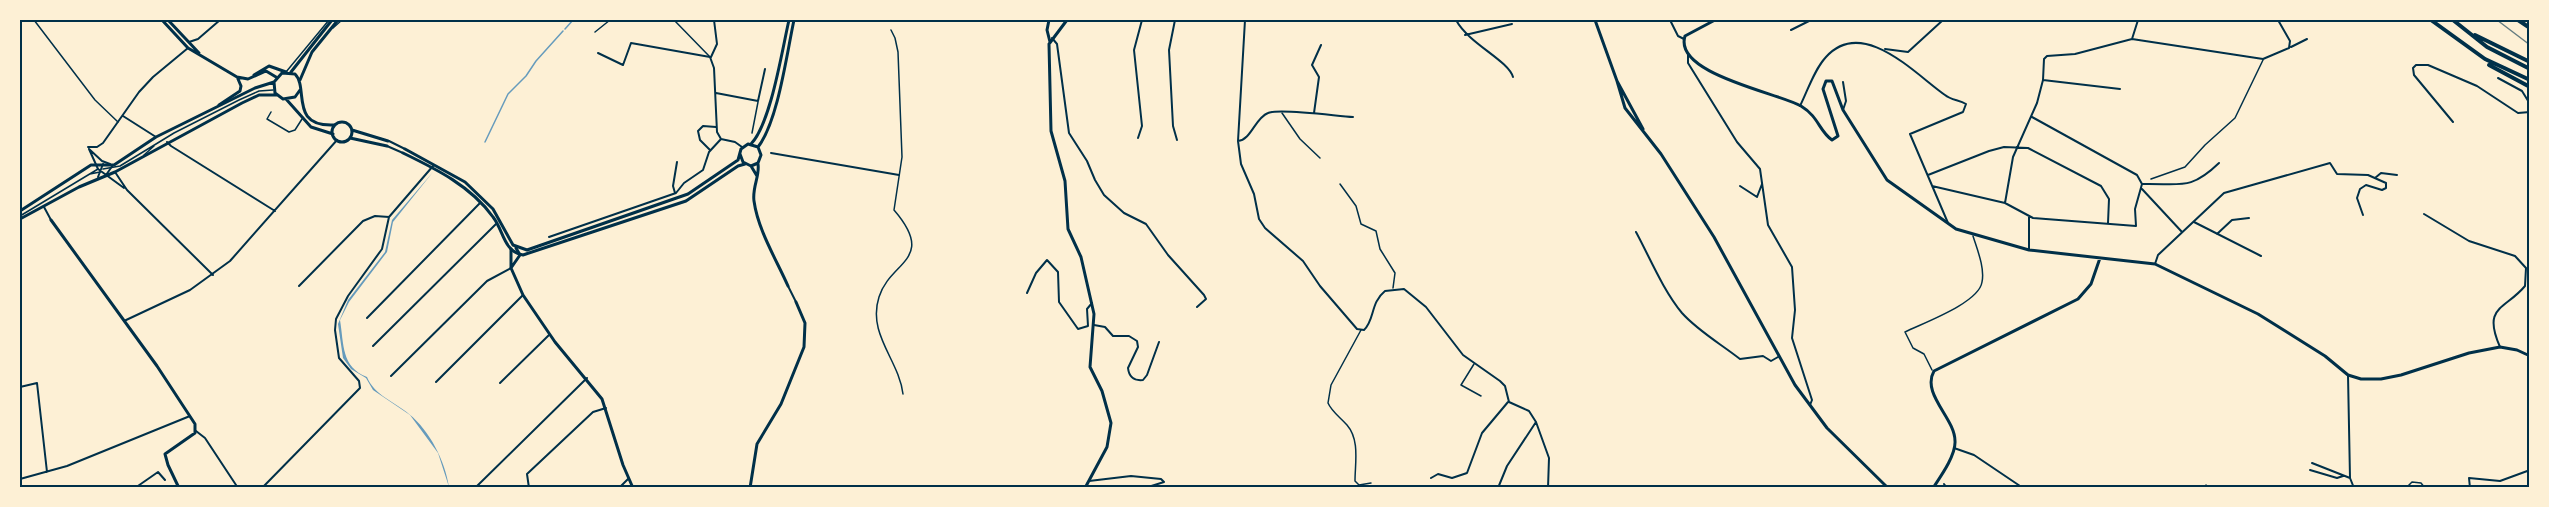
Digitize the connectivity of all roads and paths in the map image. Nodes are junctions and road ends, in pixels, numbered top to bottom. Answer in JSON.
{"nodes":[{"id":1,"x":34,"y":20,"type":"edge"},
{"id":2,"x":162,"y":20,"type":"edge"},
{"id":3,"x":168,"y":20,"type":"edge"},
{"id":4,"x":220,"y":20,"type":"edge"},
{"id":5,"x":331,"y":20,"type":"edge"},
{"id":6,"x":340,"y":20,"type":"edge"},
{"id":7,"x":610,"y":20,"type":"edge"},
{"id":8,"x":674,"y":20,"type":"edge"},
{"id":9,"x":714,"y":20,"type":"edge"},
{"id":10,"x":789,"y":20,"type":"edge"},
{"id":11,"x":794,"y":20,"type":"edge"},
{"id":12,"x":1067,"y":20,"type":"edge"},
{"id":13,"x":1142,"y":20,"type":"edge"},
{"id":14,"x":1156,"y":20,"type":"edge"},
{"id":15,"x":1163,"y":20,"type":"edge"},
{"id":16,"x":1175,"y":20,"type":"edge"},
{"id":17,"x":1245,"y":20,"type":"edge"},
{"id":18,"x":1456,"y":20,"type":"edge"},
{"id":19,"x":1595,"y":20,"type":"edge"},
{"id":20,"x":1670,"y":20,"type":"edge"},
{"id":21,"x":1716,"y":20,"type":"edge"},
{"id":22,"x":1811,"y":20,"type":"edge"},
{"id":23,"x":1943,"y":20,"type":"edge"},
{"id":24,"x":2138,"y":20,"type":"edge"},
{"id":25,"x":2278,"y":20,"type":"edge"},
{"id":26,"x":2432,"y":20,"type":"edge"},
{"id":27,"x":2453,"y":20,"type":"edge"},
{"id":28,"x":2518,"y":20,"type":"edge"},
{"id":29,"x":1049,"y":21,"type":"edge"},
{"id":30,"x":1512,"y":24,"type":"dead end"},
{"id":31,"x":2459,"y":25,"type":"junction"},
{"id":32,"x":2529,"y":28,"type":"edge"},
{"id":33,"x":891,"y":30,"type":"dead end"},
{"id":34,"x":1791,"y":30,"type":"dead end"},
{"id":35,"x":595,"y":32,"type":"dead end"},
{"id":36,"x":1048,"y":33,"type":"junction"},
{"id":37,"x":1465,"y":34,"type":"junction"},
{"id":38,"x":1054,"y":36,"type":"junction"},
{"id":39,"x":1685,"y":38,"type":"junction"},
{"id":40,"x":2132,"y":39,"type":"junction"},
{"id":41,"x":2307,"y":39,"type":"dead end"},
{"id":42,"x":183,"y":41,"type":"junction"},
{"id":43,"x":189,"y":42,"type":"junction"},
{"id":44,"x":1050,"y":42,"type":"junction"},
{"id":45,"x":1321,"y":45,"type":"dead end"},
{"id":46,"x":188,"y":48,"type":"junction"},
{"id":47,"x":1882,"y":48,"type":"junction"},
{"id":48,"x":2289,"y":48,"type":"junction"},
{"id":49,"x":2467,"y":48,"type":"junction"},
{"id":50,"x":598,"y":53,"type":"dead end"},
{"id":51,"x":200,"y":55,"type":"junction"},
{"id":52,"x":1689,"y":55,"type":"junction"},
{"id":53,"x":710,"y":57,"type":"junction"},
{"id":54,"x":2263,"y":59,"type":"junction"},
{"id":55,"x":2529,"y":62,"type":"edge"},
{"id":56,"x":765,"y":69,"type":"dead end"},
{"id":57,"x":2529,"y":69,"type":"edge"},
{"id":58,"x":286,"y":72,"type":"junction"},
{"id":59,"x":291,"y":72,"type":"junction"},
{"id":60,"x":253,"y":76,"type":"junction"},
{"id":61,"x":237,"y":77,"type":"junction"},
{"id":62,"x":276,"y":77,"type":"junction"},
{"id":63,"x":1513,"y":77,"type":"dead end"},
{"id":64,"x":2498,"y":78,"type":"dead end"},
{"id":65,"x":300,"y":80,"type":"junction"},
{"id":66,"x":2043,"y":80,"type":"junction"},
{"id":67,"x":2529,"y":80,"type":"edge"},
{"id":68,"x":274,"y":82,"type":"junction"},
{"id":69,"x":1843,"y":82,"type":"dead end"},
{"id":70,"x":2529,"y":87,"type":"edge"},
{"id":71,"x":255,"y":88,"type":"junction"},
{"id":72,"x":2120,"y":89,"type":"dead end"},
{"id":73,"x":274,"y":90,"type":"junction"},
{"id":74,"x":300,"y":90,"type":"junction"},
{"id":75,"x":716,"y":93,"type":"junction"},
{"id":76,"x":277,"y":95,"type":"junction"},
{"id":77,"x":286,"y":99,"type":"junction"},
{"id":78,"x":239,"y":100,"type":"junction"},
{"id":79,"x":759,"y":101,"type":"junction"},
{"id":80,"x":2529,"y":104,"type":"edge"},
{"id":81,"x":1800,"y":106,"type":"junction"},
{"id":82,"x":215,"y":109,"type":"junction"},
{"id":83,"x":1843,"y":110,"type":"junction"},
{"id":84,"x":271,"y":112,"type":"dead end"},
{"id":85,"x":1282,"y":112,"type":"junction"},
{"id":86,"x":2529,"y":112,"type":"edge"},
{"id":87,"x":1314,"y":114,"type":"junction"},
{"id":88,"x":123,"y":116,"type":"junction"},
{"id":89,"x":1353,"y":117,"type":"dead end"},
{"id":90,"x":2032,"y":117,"type":"junction"},
{"id":91,"x":302,"y":119,"type":"junction"},
{"id":92,"x":119,"y":122,"type":"junction"},
{"id":93,"x":2452,"y":122,"type":"dead end"},
{"id":94,"x":334,"y":125,"type":"junction"},
{"id":95,"x":716,"y":127,"type":"junction"},
{"id":96,"x":352,"y":130,"type":"junction"},
{"id":97,"x":753,"y":133,"type":"dead end"},
{"id":98,"x":333,"y":134,"type":"junction"},
{"id":99,"x":156,"y":137,"type":"junction"},
{"id":100,"x":350,"y":138,"type":"junction"},
{"id":101,"x":1138,"y":138,"type":"dead end"},
{"id":102,"x":721,"y":139,"type":"junction"},
{"id":103,"x":337,"y":140,"type":"junction"},
{"id":104,"x":1177,"y":140,"type":"dead end"},
{"id":105,"x":388,"y":141,"type":"joint"},
{"id":106,"x":1238,"y":141,"type":"junction"},
{"id":107,"x":167,"y":142,"type":"junction"},
{"id":108,"x":157,"y":143,"type":"junction"},
{"id":109,"x":751,"y":144,"type":"junction"},
{"id":110,"x":387,"y":146,"type":"joint"},
{"id":111,"x":88,"y":147,"type":"dead end"},
{"id":112,"x":742,"y":147,"type":"junction"},
{"id":113,"x":758,"y":147,"type":"junction"},
{"id":114,"x":2016,"y":147,"type":"junction"},
{"id":115,"x":711,"y":150,"type":"junction"},
{"id":116,"x":404,"y":151,"type":"junction"},
{"id":117,"x":771,"y":153,"type":"dead end"},
{"id":118,"x":740,"y":154,"type":"junction"},
{"id":119,"x":143,"y":155,"type":"junction"},
{"id":120,"x":1320,"y":158,"type":"dead end"},
{"id":121,"x":677,"y":162,"type":"dead end"},
{"id":122,"x":758,"y":163,"type":"junction"},
{"id":123,"x":2219,"y":163,"type":"dead end"},
{"id":124,"x":95,"y":164,"type":"junction"},
{"id":125,"x":112,"y":164,"type":"junction"},
{"id":126,"x":745,"y":164,"type":"junction"},
{"id":127,"x":433,"y":166,"type":"junction"},
{"id":128,"x":751,"y":166,"type":"junction"},
{"id":129,"x":98,"y":169,"type":"junction"},
{"id":130,"x":104,"y":169,"type":"junction"},
{"id":131,"x":110,"y":169,"type":"junction"},
{"id":132,"x":115,"y":172,"type":"junction"},
{"id":133,"x":89,"y":174,"type":"junction"},
{"id":134,"x":899,"y":175,"type":"junction"},
{"id":135,"x":1928,"y":175,"type":"junction"},
{"id":136,"x":2397,"y":175,"type":"dead end"},
{"id":137,"x":757,"y":176,"type":"junction"},
{"id":138,"x":2375,"y":178,"type":"junction"},
{"id":139,"x":2151,"y":179,"type":"dead end"},
{"id":140,"x":1763,"y":182,"type":"junction"},
{"id":141,"x":1340,"y":184,"type":"dead end"},
{"id":142,"x":2142,"y":184,"type":"junction"},
{"id":143,"x":1740,"y":186,"type":"dead end"},
{"id":144,"x":1932,"y":186,"type":"junction"},
{"id":145,"x":2142,"y":189,"type":"junction"},
{"id":146,"x":127,"y":190,"type":"junction"},
{"id":147,"x":675,"y":194,"type":"junction"},
{"id":148,"x":53,"y":196,"type":"junction"},
{"id":149,"x":1757,"y":198,"type":"junction"},
{"id":150,"x":2005,"y":203,"type":"junction"},
{"id":151,"x":480,"y":204,"type":"junction"},
{"id":152,"x":44,"y":205,"type":"junction"},
{"id":153,"x":1756,"y":205,"type":"dead end"},
{"id":154,"x":20,"y":211,"type":"edge"},
{"id":155,"x":275,"y":211,"type":"junction"},
{"id":156,"x":2424,"y":214,"type":"dead end"},
{"id":157,"x":2362,"y":215,"type":"dead end"},
{"id":158,"x":2029,"y":216,"type":"junction"},
{"id":159,"x":20,"y":217,"type":"edge"},
{"id":160,"x":388,"y":217,"type":"junction"},
{"id":161,"x":2249,"y":218,"type":"dead end"},
{"id":162,"x":51,"y":220,"type":"joint"},
{"id":163,"x":2194,"y":222,"type":"junction"},
{"id":164,"x":497,"y":223,"type":"junction"},
{"id":165,"x":2108,"y":224,"type":"junction"},
{"id":166,"x":1949,"y":226,"type":"junction"},
{"id":167,"x":1636,"y":232,"type":"dead end"},
{"id":168,"x":2182,"y":232,"type":"junction"},
{"id":169,"x":2217,"y":234,"type":"junction"},
{"id":170,"x":1972,"y":235,"type":"junction"},
{"id":171,"x":549,"y":237,"type":"dead end"},
{"id":172,"x":518,"y":248,"type":"junction"},
{"id":173,"x":511,"y":249,"type":"junction"},
{"id":174,"x":2029,"y":250,"type":"junction"},
{"id":175,"x":520,"y":255,"type":"junction"},
{"id":176,"x":2261,"y":256,"type":"dead end"},
{"id":177,"x":2100,"y":258,"type":"junction"},
{"id":178,"x":2155,"y":264,"type":"junction"},
{"id":179,"x":511,"y":268,"type":"junction"},
{"id":180,"x":213,"y":275,"type":"junction"},
{"id":181,"x":299,"y":286,"type":"dead end"},
{"id":182,"x":788,"y":286,"type":"joint"},
{"id":183,"x":1393,"y":288,"type":"junction"},
{"id":184,"x":1027,"y":293,"type":"dead end"},
{"id":185,"x":523,"y":295,"type":"junction"},
{"id":186,"x":796,"y":302,"type":"joint"},
{"id":187,"x":1092,"y":303,"type":"junction"},
{"id":188,"x":1197,"y":307,"type":"dead end"},
{"id":189,"x":367,"y":318,"type":"dead end"},
{"id":190,"x":124,"y":321,"type":"junction"},
{"id":191,"x":1094,"y":325,"type":"junction"},
{"id":192,"x":1361,"y":330,"type":"junction"},
{"id":193,"x":549,"y":335,"type":"junction"},
{"id":194,"x":1160,"y":342,"type":"dead end"},
{"id":195,"x":373,"y":346,"type":"dead end"},
{"id":196,"x":2500,"y":347,"type":"junction"},
{"id":197,"x":2529,"y":356,"type":"edge"},
{"id":198,"x":1778,"y":357,"type":"junction"},
{"id":199,"x":1475,"y":364,"type":"junction"},
{"id":200,"x":1934,"y":371,"type":"junction"},
{"id":201,"x":2348,"y":375,"type":"junction"},
{"id":202,"x":391,"y":376,"type":"dead end"},
{"id":203,"x":587,"y":378,"type":"junction"},
{"id":204,"x":436,"y":382,"type":"dead end"},
{"id":205,"x":500,"y":383,"type":"dead end"},
{"id":206,"x":20,"y":387,"type":"edge"},
{"id":207,"x":903,"y":394,"type":"dead end"},
{"id":208,"x":1481,"y":396,"type":"dead end"},
{"id":209,"x":1509,"y":402,"type":"junction"},
{"id":210,"x":1810,"y":406,"type":"junction"},
{"id":211,"x":606,"y":408,"type":"junction"},
{"id":212,"x":190,"y":416,"type":"junction"},
{"id":213,"x":1536,"y":422,"type":"junction"},
{"id":214,"x":196,"y":431,"type":"junction"},
{"id":215,"x":1954,"y":448,"type":"junction"},
{"id":216,"x":2312,"y":463,"type":"dead end"},
{"id":217,"x":2529,"y":470,"type":"edge"},
{"id":218,"x":2310,"y":471,"type":"dead end"},
{"id":219,"x":47,"y":472,"type":"junction"},
{"id":220,"x":2343,"y":476,"type":"junction"},
{"id":221,"x":1431,"y":478,"type":"dead end"},
{"id":222,"x":2350,"y":478,"type":"junction"},
{"id":223,"x":20,"y":479,"type":"edge"},
{"id":224,"x":628,"y":479,"type":"junction"},
{"id":225,"x":165,"y":480,"type":"dead end"},
{"id":226,"x":1089,"y":482,"type":"junction"},
{"id":227,"x":1371,"y":483,"type":"dead end"},
{"id":228,"x":1944,"y":484,"type":"dead end"},
{"id":229,"x":2353,"y":487,"type":"edge"},
{"id":230,"x":135,"y":488,"type":"edge"},
{"id":231,"x":179,"y":488,"type":"edge"},
{"id":232,"x":238,"y":488,"type":"edge"},
{"id":233,"x":262,"y":488,"type":"edge"},
{"id":234,"x":475,"y":488,"type":"edge"},
{"id":235,"x":529,"y":488,"type":"edge"},
{"id":236,"x":619,"y":488,"type":"edge"},
{"id":237,"x":633,"y":488,"type":"edge"},
{"id":238,"x":750,"y":488,"type":"edge"},
{"id":239,"x":1076,"y":488,"type":"edge"},
{"id":240,"x":1084,"y":488,"type":"edge"},
{"id":241,"x":1145,"y":488,"type":"edge"},
{"id":242,"x":1497,"y":488,"type":"edge"},
{"id":243,"x":1548,"y":488,"type":"edge"},
{"id":244,"x":1888,"y":488,"type":"edge"},
{"id":245,"x":1933,"y":488,"type":"edge"},
{"id":246,"x":1947,"y":488,"type":"edge"},
{"id":247,"x":2024,"y":488,"type":"edge"},
{"id":248,"x":2406,"y":488,"type":"edge"},
{"id":249,"x":2425,"y":488,"type":"edge"},
{"id":250,"x":2470,"y":488,"type":"edge"}],
"edges":[{"from":1,"to":92,"type":"lane"},
{"from":2,"to":42,"type":"main road"},
{"from":3,"to":43,"type":"main road"},
{"from":4,"to":43,"type":"street"},
{"from":5,"to":58,"type":"lane"},
{"from":5,"to":59,"type":"main road"},
{"from":6,"to":65,"type":"main road"},
{"from":7,"to":35,"type":"lane"},
{"from":8,"to":53,"type":"lane"},
{"from":9,"to":53,"type":"street"},
{"from":10,"to":109,"type":"main road"},
{"from":11,"to":113,"type":"main road"},
{"from":12,"to":38,"type":"main road"},
{"from":13,"to":101,"type":"street"},
{"from":14,"to":15,"type":"street"},
{"from":16,"to":104,"type":"street"},
{"from":17,"to":106,"type":"street"},
{"from":18,"to":37,"type":"street"},
{"from":19,"to":198,"type":"main road"},
{"from":20,"to":39,"type":"street"},
{"from":21,"to":39,"type":"main road"},
{"from":22,"to":34,"type":"street"},
{"from":23,"to":47,"type":"street"},
{"from":24,"to":40,"type":"street"},
{"from":25,"to":48,"type":"street"},
{"from":26,"to":49,"type":"main road"},
{"from":27,"to":31,"type":"main road"},
{"from":28,"to":32,"type":"main road"},
{"from":29,"to":36,"type":"main road"},
{"from":29,"to":38,"type":"main road"},
{"from":30,"to":37,"type":"street"},
{"from":31,"to":55,"type":"main road"},
{"from":31,"to":57,"type":"main road"},
{"from":33,"to":134,"type":"lane"},
{"from":36,"to":38,"type":"main road"},
{"from":36,"to":44,"type":"main road"},
{"from":37,"to":63,"type":"street"},
{"from":38,"to":44,"type":"main road"},
{"from":38,"to":188,"type":"street"},
{"from":39,"to":52,"type":"main road"},
{"from":40,"to":54,"type":"street"},
{"from":40,"to":66,"type":"street"},
{"from":41,"to":48,"type":"street"},
{"from":42,"to":43,"type":"main road"},
{"from":42,"to":46,"type":"main road"},
{"from":43,"to":51,"type":"main road"},
{"from":44,"to":187,"type":"main road"},
{"from":45,"to":87,"type":"street"},
{"from":46,"to":51,"type":"main road"},
{"from":46,"to":88,"type":"street"},
{"from":47,"to":81,"type":"street"},
{"from":47,"to":135,"type":"street"},
{"from":48,"to":54,"type":"street"},
{"from":49,"to":67,"type":"main road"},
{"from":49,"to":70,"type":"main road"},
{"from":50,"to":53,"type":"street"},
{"from":51,"to":61,"type":"main road"},
{"from":52,"to":81,"type":"main road"},
{"from":52,"to":140,"type":"street"},
{"from":53,"to":75,"type":"street"},
{"from":54,"to":139,"type":"lane"},
{"from":56,"to":79,"type":"street"},
{"from":58,"to":59,"type":"main road"},
{"from":58,"to":60,"type":"main road"},
{"from":58,"to":62,"type":"main road"},
{"from":59,"to":65,"type":"main road"},
{"from":60,"to":61,"type":"main road"},
{"from":60,"to":62,"type":"main road"},
{"from":61,"to":82,"type":"main road"},
{"from":62,"to":68,"type":"main road"},
{"from":64,"to":80,"type":"street"},
{"from":65,"to":74,"type":"main road"},
{"from":66,"to":72,"type":"street"},
{"from":66,"to":90,"type":"street"},
{"from":68,"to":71,"type":"main road"},
{"from":68,"to":73,"type":"main road"},
{"from":69,"to":83,"type":"street"},
{"from":71,"to":78,"type":"lane"},
{"from":71,"to":82,"type":"main road"},
{"from":73,"to":76,"type":"main road"},
{"from":73,"to":78,"type":"lane"},
{"from":74,"to":77,"type":"main road"},
{"from":74,"to":94,"type":"main road"},
{"from":75,"to":79,"type":"street"},
{"from":75,"to":95,"type":"street"},
{"from":76,"to":77,"type":"main road"},
{"from":76,"to":107,"type":"main road"},
{"from":77,"to":91,"type":"main road"},
{"from":78,"to":108,"type":"lane"},
{"from":79,"to":97,"type":"lane"},
{"from":81,"to":83,"type":"main road"},
{"from":82,"to":99,"type":"main road"},
{"from":83,"to":166,"type":"main road"},
{"from":84,"to":91,"type":"lane"},
{"from":85,"to":87,"type":"street"},
{"from":85,"to":106,"type":"street"},
{"from":85,"to":120,"type":"lane"},
{"from":86,"to":93,"type":"street"},
{"from":87,"to":89,"type":"street"},
{"from":88,"to":92,"type":"street"},
{"from":88,"to":99,"type":"street"},
{"from":90,"to":114,"type":"street"},
{"from":90,"to":142,"type":"street"},
{"from":91,"to":98,"type":"main road"},
{"from":92,"to":111,"type":"street"},
{"from":94,"to":96,"type":"main road"},
{"from":94,"to":98,"type":"main road"},
{"from":95,"to":102,"type":"street"},
{"from":95,"to":115,"type":"street"},
{"from":96,"to":100,"type":"main road"},
{"from":96,"to":105,"type":"main road"},
{"from":98,"to":103,"type":"main road"},
{"from":99,"to":125,"type":"main road"},
{"from":100,"to":103,"type":"main road"},
{"from":100,"to":110,"type":"main road"},
{"from":102,"to":112,"type":"street"},
{"from":102,"to":115,"type":"street"},
{"from":103,"to":155,"type":"street"},
{"from":105,"to":116,"type":"street"},
{"from":106,"to":192,"type":"street"},
{"from":107,"to":119,"type":"main road"},
{"from":107,"to":155,"type":"street"},
{"from":108,"to":119,"type":"lane"},
{"from":108,"to":131,"type":"lane"},
{"from":109,"to":112,"type":"main road"},
{"from":109,"to":113,"type":"main road"},
{"from":110,"to":116,"type":"street"},
{"from":112,"to":118,"type":"main road"},
{"from":113,"to":122,"type":"main road"},
{"from":114,"to":135,"type":"street"},
{"from":114,"to":150,"type":"street"},
{"from":114,"to":165,"type":"street"},
{"from":115,"to":147,"type":"street"},
{"from":116,"to":127,"type":"main road"},
{"from":117,"to":134,"type":"street"},
{"from":118,"to":126,"type":"main road"},
{"from":118,"to":172,"type":"main road"},
{"from":119,"to":132,"type":"main road"},
{"from":121,"to":147,"type":"street"},
{"from":122,"to":128,"type":"main road"},
{"from":122,"to":137,"type":"main road"},
{"from":123,"to":142,"type":"street"},
{"from":124,"to":129,"type":"street"},
{"from":124,"to":130,"type":"main road"},
{"from":124,"to":130,"type":"street"},
{"from":124,"to":154,"type":"main road"},
{"from":125,"to":130,"type":"main road"},
{"from":125,"to":131,"type":"street"},
{"from":126,"to":128,"type":"main road"},
{"from":126,"to":175,"type":"main road"},
{"from":127,"to":151,"type":"main road"},
{"from":127,"to":160,"type":"street"},
{"from":127,"to":172,"type":"main road"},
{"from":128,"to":137,"type":"main road"},
{"from":129,"to":130,"type":"street"},
{"from":129,"to":133,"type":"lane"},
{"from":130,"to":131,"type":"street"},
{"from":130,"to":131,"type":"lane"},
{"from":130,"to":132,"type":"main road"},
{"from":130,"to":133,"type":"lane"},
{"from":130,"to":146,"type":"street"},
{"from":130,"to":152,"type":"main road"},
{"from":132,"to":146,"type":"street"},
{"from":133,"to":148,"type":"lane"},
{"from":134,"to":207,"type":"lane"},
{"from":135,"to":144,"type":"street"},
{"from":136,"to":138,"type":"street"},
{"from":137,"to":182,"type":"main road"},
{"from":138,"to":157,"type":"street"},
{"from":138,"to":163,"type":"street"},
{"from":140,"to":149,"type":"street"},
{"from":140,"to":210,"type":"street"},
{"from":141,"to":183,"type":"lane"},
{"from":142,"to":145,"type":"street"},
{"from":143,"to":149,"type":"street"},
{"from":144,"to":150,"type":"street"},
{"from":144,"to":166,"type":"street"},
{"from":145,"to":165,"type":"street"},
{"from":145,"to":168,"type":"street"},
{"from":146,"to":180,"type":"street"},
{"from":147,"to":171,"type":"street"},
{"from":148,"to":152,"type":"lane"},
{"from":148,"to":159,"type":"lane"},
{"from":149,"to":153,"type":"street"},
{"from":150,"to":158,"type":"street"},
{"from":151,"to":164,"type":"main road"},
{"from":151,"to":189,"type":"street"},
{"from":152,"to":159,"type":"main road"},
{"from":152,"to":162,"type":"street"},
{"from":155,"to":180,"type":"street"},
{"from":156,"to":196,"type":"street"},
{"from":158,"to":165,"type":"street"},
{"from":158,"to":174,"type":"street"},
{"from":160,"to":181,"type":"street"},
{"from":160,"to":233,"type":"street"},
{"from":161,"to":169,"type":"street"},
{"from":162,"to":190,"type":"main road"},
{"from":163,"to":168,"type":"street"},
{"from":163,"to":169,"type":"street"},
{"from":164,"to":173,"type":"main road"},
{"from":164,"to":195,"type":"street"},
{"from":166,"to":170,"type":"main road"},
{"from":167,"to":198,"type":"street"},
{"from":168,"to":178,"type":"street"},
{"from":169,"to":176,"type":"street"},
{"from":170,"to":174,"type":"main road"},
{"from":170,"to":200,"type":"lane"},
{"from":172,"to":173,"type":"street"},
{"from":172,"to":175,"type":"main road"},
{"from":173,"to":175,"type":"main road"},
{"from":173,"to":179,"type":"main road"},
{"from":174,"to":177,"type":"main road"},
{"from":175,"to":179,"type":"main road"},
{"from":177,"to":178,"type":"main road"},
{"from":177,"to":200,"type":"main road"},
{"from":178,"to":201,"type":"main road"},
{"from":179,"to":185,"type":"main road"},
{"from":179,"to":202,"type":"street"},
{"from":180,"to":190,"type":"street"},
{"from":182,"to":186,"type":"street"},
{"from":183,"to":192,"type":"street"},
{"from":183,"to":199,"type":"street"},
{"from":184,"to":187,"type":"street"},
{"from":185,"to":193,"type":"main road"},
{"from":185,"to":204,"type":"street"},
{"from":186,"to":238,"type":"main road"},
{"from":187,"to":191,"type":"main road"},
{"from":190,"to":212,"type":"main road"},
{"from":191,"to":194,"type":"street"},
{"from":191,"to":226,"type":"main road"},
{"from":192,"to":227,"type":"lane"},
{"from":193,"to":203,"type":"main road"},
{"from":193,"to":205,"type":"street"},
{"from":196,"to":197,"type":"main road"},
{"from":196,"to":201,"type":"main road"},
{"from":198,"to":210,"type":"main road"},
{"from":199,"to":208,"type":"lane"},
{"from":199,"to":209,"type":"street"},
{"from":200,"to":215,"type":"main road"},
{"from":201,"to":222,"type":"street"},
{"from":203,"to":211,"type":"main road"},
{"from":203,"to":234,"type":"street"},
{"from":206,"to":219,"type":"street"},
{"from":209,"to":213,"type":"street"},
{"from":209,"to":221,"type":"street"},
{"from":210,"to":244,"type":"main road"},
{"from":211,"to":224,"type":"main road"},
{"from":211,"to":235,"type":"street"},
{"from":212,"to":214,"type":"main road"},
{"from":212,"to":219,"type":"street"},
{"from":213,"to":242,"type":"street"},
{"from":213,"to":243,"type":"street"},
{"from":214,"to":231,"type":"main road"},
{"from":214,"to":232,"type":"street"},
{"from":215,"to":245,"type":"main road"},
{"from":215,"to":247,"type":"street"},
{"from":216,"to":220,"type":"street"},
{"from":217,"to":250,"type":"street"},
{"from":218,"to":220,"type":"street"},
{"from":219,"to":223,"type":"street"},
{"from":220,"to":222,"type":"street"},
{"from":222,"to":229,"type":"street"},
{"from":224,"to":236,"type":"street"},
{"from":224,"to":237,"type":"main road"},
{"from":225,"to":230,"type":"street"},
{"from":226,"to":240,"type":"main road"},
{"from":226,"to":241,"type":"street"},
{"from":228,"to":246,"type":"street"},
{"from":239,"to":240,"type":"main road"},
{"from":248,"to":249,"type":"lane"}]}
